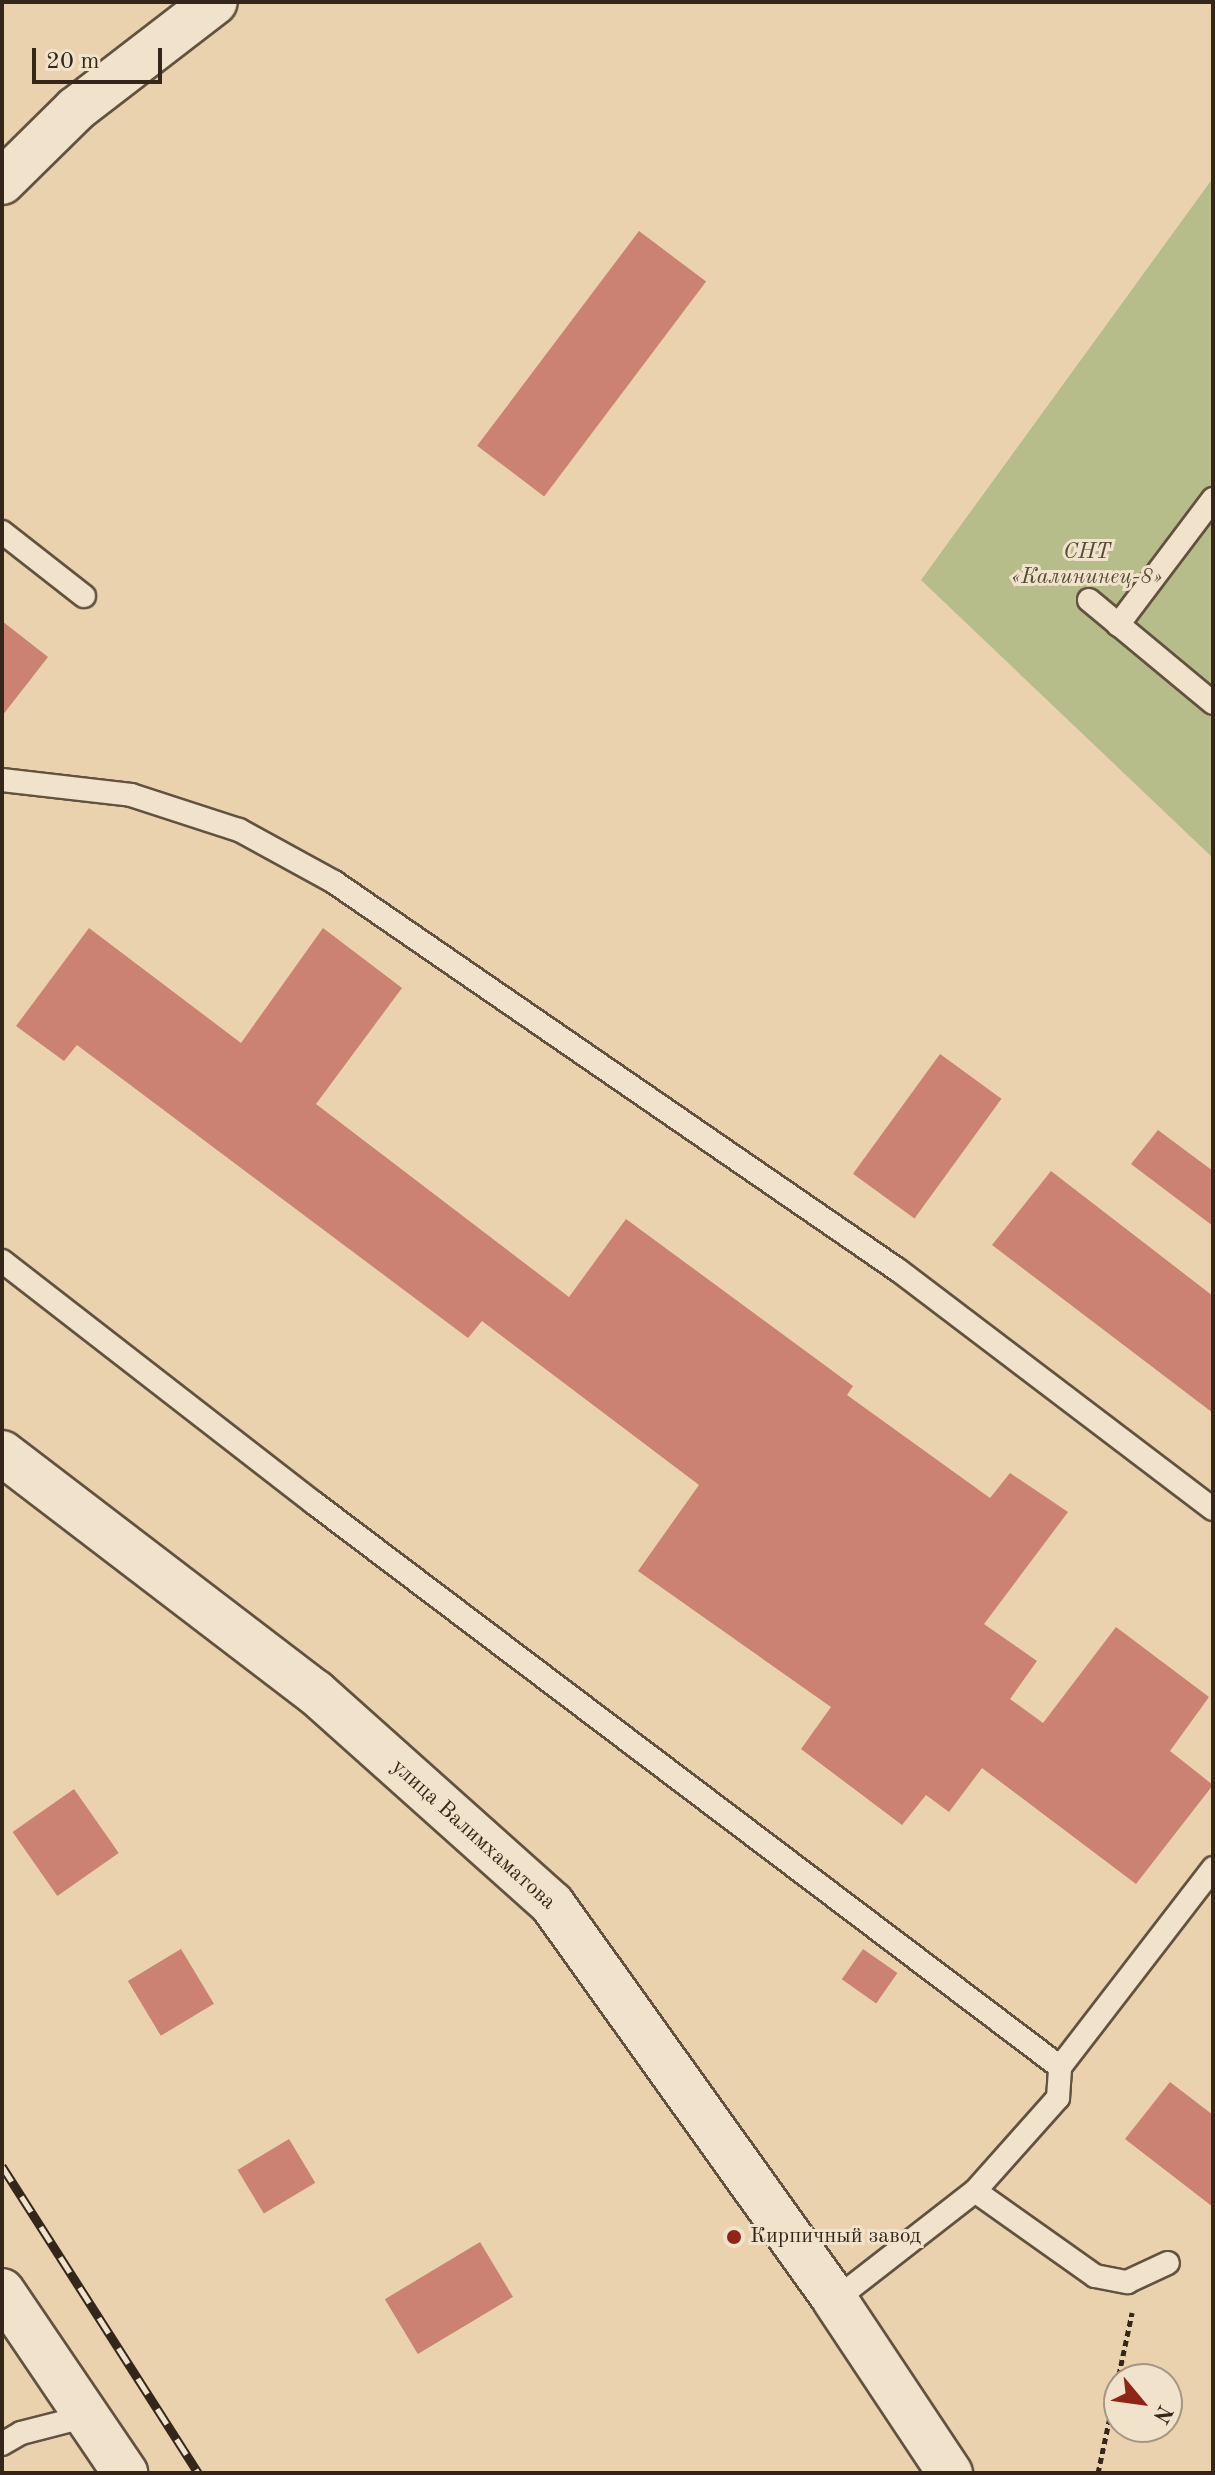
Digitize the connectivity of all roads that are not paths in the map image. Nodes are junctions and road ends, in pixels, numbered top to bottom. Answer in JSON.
{"nodes":[{"id":1,"x":215,"y":2,"type":"edge"},
{"id":2,"x":2,"y":182,"type":"edge"},
{"id":3,"x":1213,"y":499,"type":"edge"},
{"id":4,"x":2,"y":532,"type":"edge"},
{"id":5,"x":84,"y":596,"type":"dead end"},
{"id":6,"x":1089,"y":600,"type":"dead end"},
{"id":7,"x":1118,"y":625,"type":"junction"},
{"id":8,"x":1213,"y":703,"type":"edge"},
{"id":9,"x":2,"y":780,"type":"edge"},
{"id":10,"x":2,"y":1261,"type":"edge"},
{"id":11,"x":2,"y":1453,"type":"edge"},
{"id":12,"x":1213,"y":1509,"type":"edge"},
{"id":13,"x":1213,"y":1868,"type":"edge"},
{"id":14,"x":1060,"y":2067,"type":"junction"},
{"id":15,"x":975,"y":2191,"type":"junction"},
{"id":16,"x":1168,"y":2263,"type":"dead end"},
{"id":17,"x":2,"y":2291,"type":"edge"},
{"id":18,"x":835,"y":2300,"type":"junction"},
{"id":19,"x":84,"y":2417,"type":"junction"},
{"id":20,"x":2,"y":2444,"type":"edge"},
{"id":21,"x":125,"y":2473,"type":"edge"},
{"id":22,"x":950,"y":2473,"type":"edge"}],
"edges":[{"from":1,"to":2,"type":"main road"},
{"from":3,"to":7,"type":"lane"},
{"from":4,"to":5,"type":"lane"},
{"from":6,"to":7,"type":"lane"},
{"from":7,"to":8,"type":"lane"},
{"from":9,"to":12,"type":"lane"},
{"from":10,"to":14,"type":"lane"},
{"from":11,"to":18,"type":"main road","name":"улица Валимхаматова"},
{"from":13,"to":14,"type":"lane"},
{"from":14,"to":15,"type":"lane"},
{"from":15,"to":16,"type":"lane"},
{"from":15,"to":18,"type":"lane"},
{"from":17,"to":19,"type":"main road"},
{"from":18,"to":22,"type":"main road","name":"улица Валимхаматова"},
{"from":19,"to":20,"type":"lane"},
{"from":19,"to":21,"type":"main road"}]}
